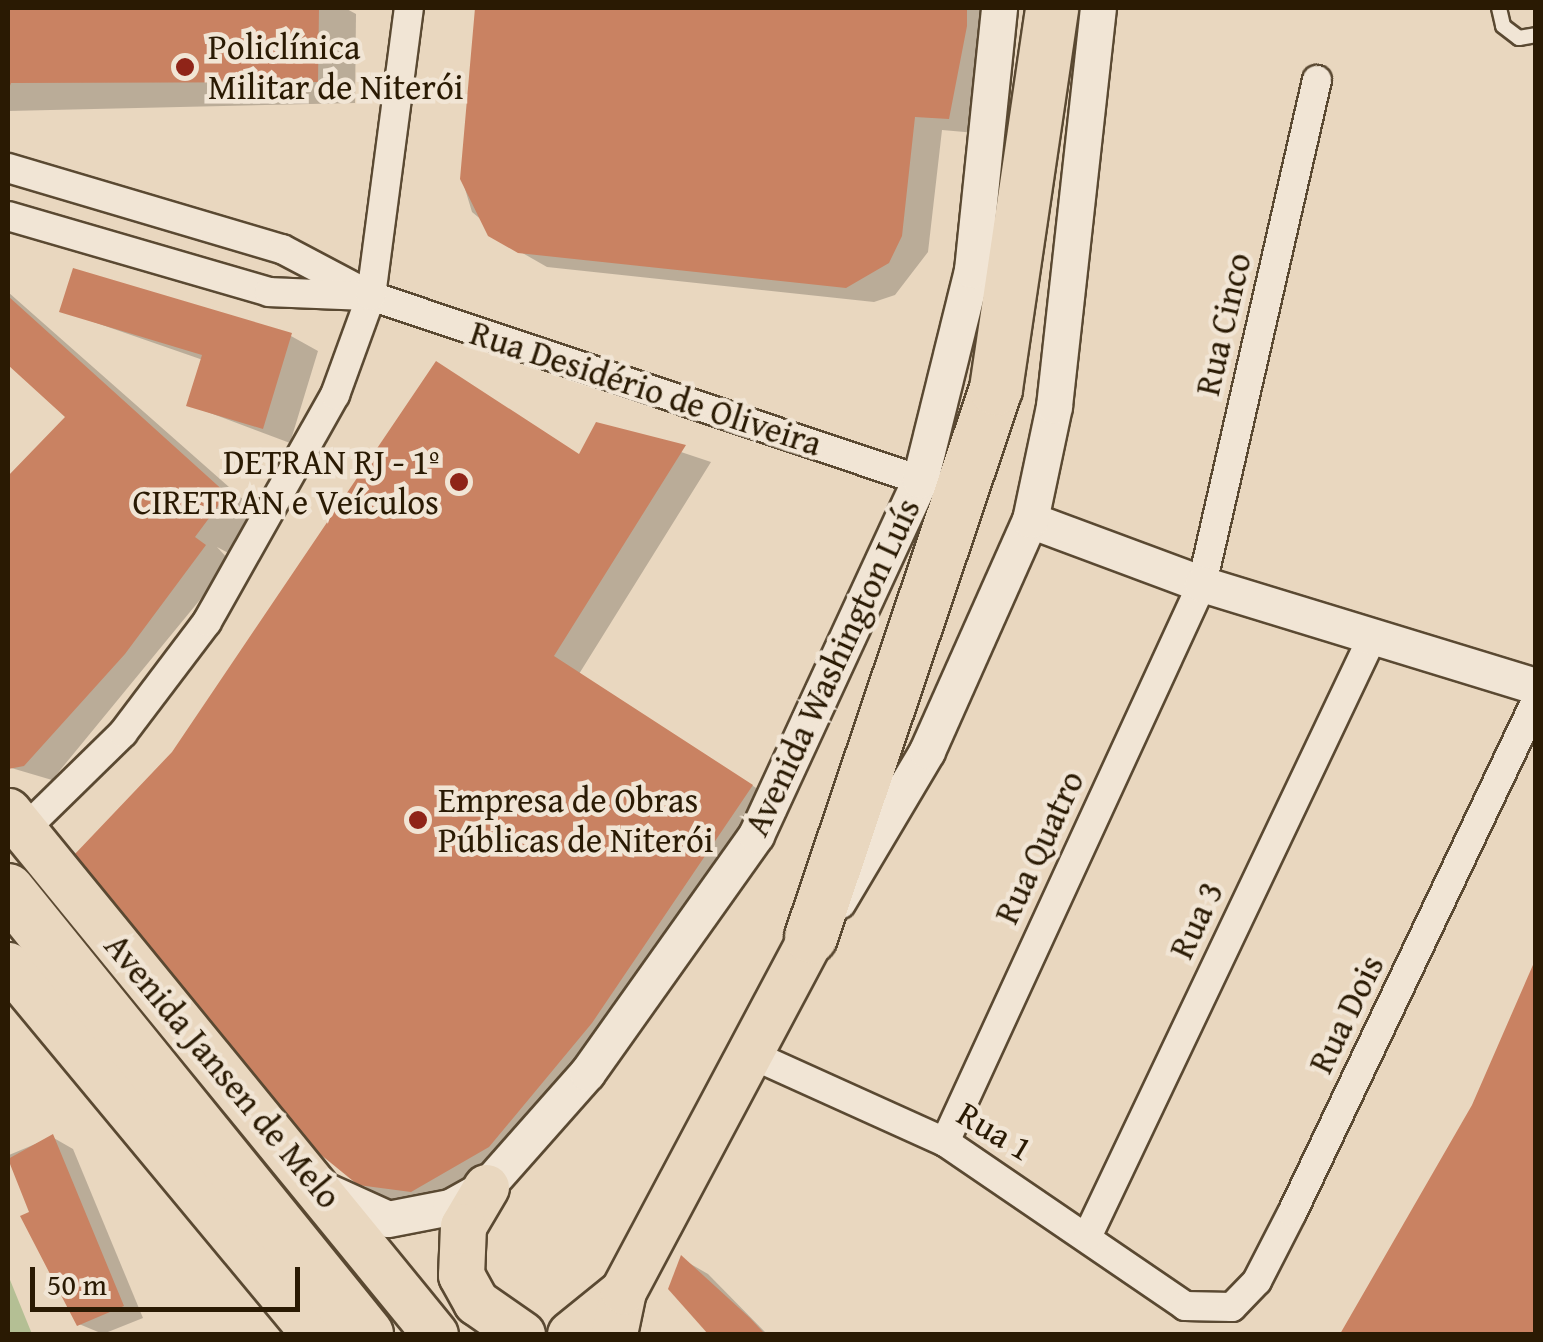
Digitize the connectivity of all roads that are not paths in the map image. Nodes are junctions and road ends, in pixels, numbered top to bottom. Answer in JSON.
{"nodes":[{"id":1,"x":409,"y":8,"type":"edge"},
{"id":2,"x":999,"y":8,"type":"edge"},
{"id":3,"x":1052,"y":8,"type":"edge"},
{"id":4,"x":1098,"y":8,"type":"edge"},
{"id":5,"x":1499,"y":8,"type":"edge"},
{"id":6,"x":1536,"y":35,"type":"edge"},
{"id":7,"x":1318,"y":80,"type":"dead end"},
{"id":8,"x":8,"y":168,"type":"edge"},
{"id":9,"x":8,"y":216,"type":"edge"},
{"id":10,"x":372,"y":296,"type":"junction"},
{"id":11,"x":920,"y":480,"type":"junction"},
{"id":12,"x":1030,"y":520,"type":"junction"},
{"id":13,"x":1202,"y":584,"type":"junction"},
{"id":14,"x":1372,"y":638,"type":"junction"},
{"id":15,"x":1536,"y":686,"type":"edge"},
{"id":16,"x":1536,"y":701,"type":"edge"},
{"id":17,"x":15,"y":821,"type":"edge"},
{"id":18,"x":8,"y":890,"type":"edge"},
{"id":19,"x":810,"y":937,"type":"junction"},
{"id":20,"x":8,"y":965,"type":"edge"},
{"id":21,"x":748,"y":1053,"type":"junction"},
{"id":22,"x":945,"y":1142,"type":"junction"},
{"id":23,"x":321,"y":1188,"type":"junction"},
{"id":24,"x":486,"y":1188,"type":"junction"},
{"id":25,"x":1088,"y":1234,"type":"junction"},
{"id":26,"x":623,"y":1291,"type":"junction"},
{"id":27,"x":1185,"y":1306,"type":"joint"},
{"id":28,"x":314,"y":1334,"type":"edge"},
{"id":29,"x":367,"y":1334,"type":"edge"},
{"id":30,"x":435,"y":1334,"type":"edge"},
{"id":31,"x":522,"y":1334,"type":"edge"},
{"id":32,"x":570,"y":1334,"type":"edge"},
{"id":33,"x":614,"y":1334,"type":"edge"}],
"edges":[{"from":1,"to":10,"type":"street"},
{"from":2,"to":11,"type":"street","name":"Avenida Washington Luís"},
{"from":3,"to":19,"type":"highway"},
{"from":4,"to":12,"type":"street"},
{"from":5,"to":6,"type":"lane"},
{"from":7,"to":13,"type":"street","name":"Rua Cinco"},
{"from":8,"to":10,"type":"street","name":"Rua Desidério de Oliveira"},
{"from":9,"to":10,"type":"street","name":"Rua Desidério de Oliveira"},
{"from":10,"to":11,"type":"street","name":"Rua Desidério de Oliveira"},
{"from":10,"to":17,"type":"street"},
{"from":11,"to":24,"type":"street","name":"Avenida Washington Luís"},
{"from":12,"to":13,"type":"street"},
{"from":12,"to":19,"type":"street"},
{"from":13,"to":14,"type":"street"},
{"from":13,"to":22,"type":"street","name":"Rua Quatro"},
{"from":14,"to":15,"type":"street"},
{"from":14,"to":25,"type":"street","name":"Rua 3"},
{"from":16,"to":27,"type":"street","name":"Rua Dois"},
{"from":17,"to":23,"type":"main road","name":"Avenida Jansen de Melo"},
{"from":18,"to":29,"type":"highway"},
{"from":19,"to":21,"type":"main road"},
{"from":20,"to":28,"type":"main road"},
{"from":21,"to":22,"type":"street","name":"Rua 1"},
{"from":21,"to":26,"type":"main road"},
{"from":22,"to":25,"type":"street","name":"Rua 1"},
{"from":23,"to":24,"type":"street","name":"Avenida Washington Luís"},
{"from":23,"to":30,"type":"main road","name":"Avenida Jansen de Melo"},
{"from":24,"to":31,"type":"main road"},
{"from":25,"to":27,"type":"street","name":"Rua 1"},
{"from":26,"to":32,"type":"main road"},
{"from":26,"to":33,"type":"main road"}]}
